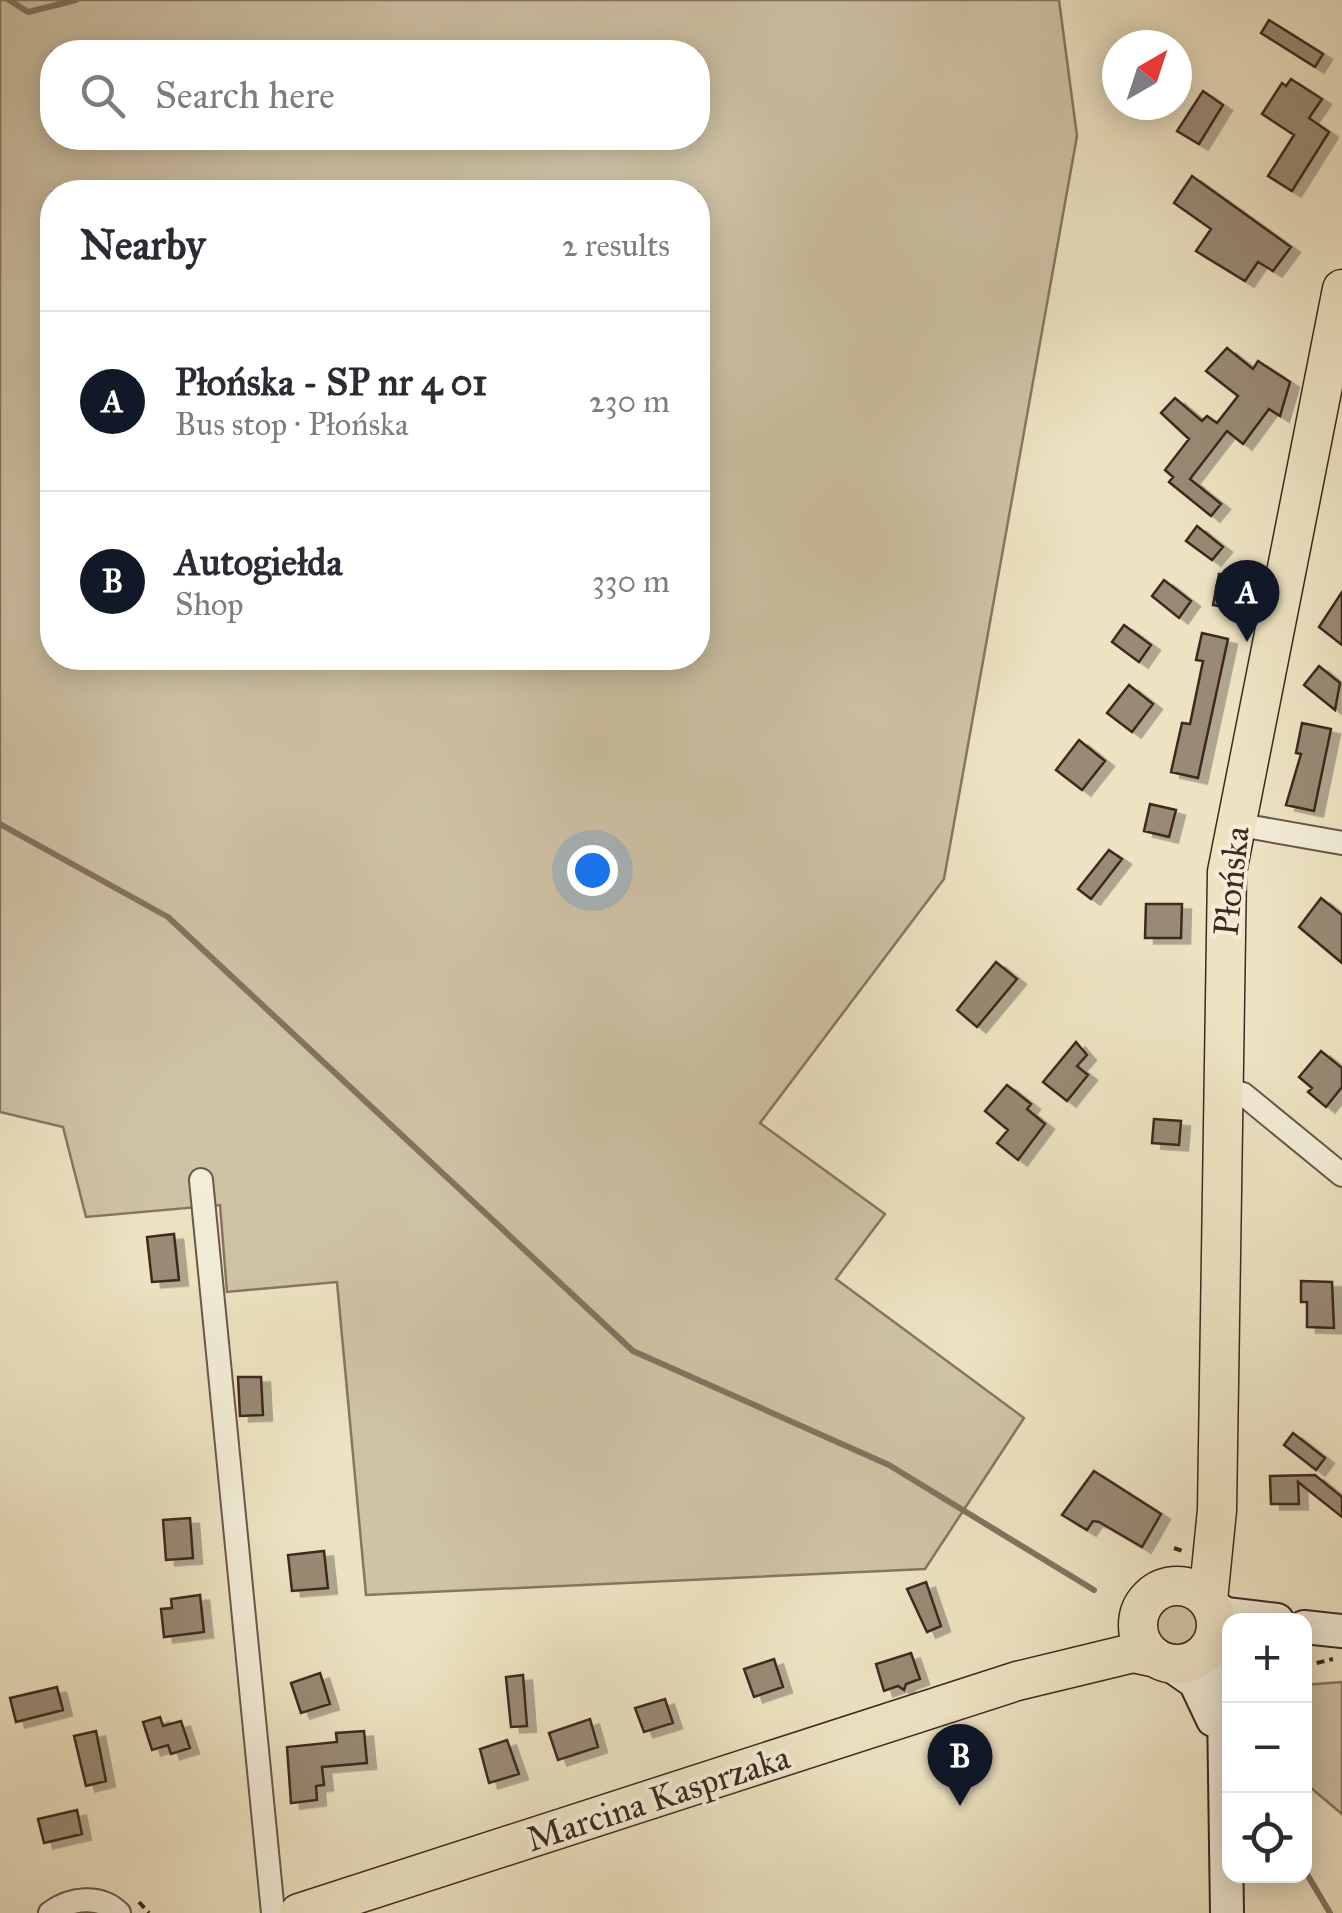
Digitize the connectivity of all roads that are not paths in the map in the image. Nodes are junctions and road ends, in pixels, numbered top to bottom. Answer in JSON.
{"nodes":[{"id":1,"x":1342,"y":288,"type":"edge"},
{"id":2,"x":1235,"y":824,"type":"junction"},
{"id":3,"x":1342,"y":844,"type":"edge"},
{"id":4,"x":1221,"y":1088,"type":"junction"},
{"id":5,"x":1342,"y":1175,"type":"edge"},
{"id":6,"x":201,"y":1180,"type":"dead end"},
{"id":7,"x":1214,"y":1484,"type":"junction"},
{"id":8,"x":1152,"y":1598,"type":"junction"},
{"id":9,"x":1210,"y":1602,"type":"junction"},
{"id":10,"x":1225,"y":1613,"type":"edge"},
{"id":11,"x":1216,"y":1645,"type":"edge"},
{"id":12,"x":1162,"y":1661,"type":"junction"},
{"id":13,"x":1017,"y":1681,"type":"junction"},
{"id":14,"x":1224,"y":1703,"type":"edge"},
{"id":15,"x":1222,"y":1741,"type":"edge"},
{"id":16,"x":1228,"y":1793,"type":"edge"},
{"id":17,"x":50,"y":1913,"type":"edge"},
{"id":18,"x":119,"y":1913,"type":"edge"},
{"id":19,"x":273,"y":1913,"type":"edge"},
{"id":20,"x":300,"y":1913,"type":"edge"},
{"id":21,"x":1227,"y":1913,"type":"edge"}],
"edges":[{"from":1,"to":2,"type":"main road","name":"Płońska"},
{"from":2,"to":3,"type":"street"},
{"from":2,"to":4,"type":"main road","name":"Płońska"},
{"from":4,"to":5,"type":"street"},
{"from":4,"to":7,"type":"main road","name":"Płońska"},
{"from":6,"to":19,"type":"street"},
{"from":7,"to":8,"type":"main road","name":"Płońska"},
{"from":7,"to":9,"type":"main road","name":"Płońska"},
{"from":8,"to":9,"type":"main road"},
{"from":8,"to":12,"type":"main road"},
{"from":8,"to":13,"type":"main road","name":"Marcina Kasprzaka"},
{"from":9,"to":10,"type":"street"},
{"from":9,"to":11,"type":"main road"},
{"from":11,"to":12,"type":"main road"},
{"from":11,"to":14,"type":"street"},
{"from":12,"to":13,"type":"main road","name":"Marcina Kasprzaka"},
{"from":12,"to":15,"type":"street"},
{"from":13,"to":20,"type":"main road","name":"Marcina Kasprzaka"},
{"from":16,"to":21,"type":"street"},
{"from":17,"to":18,"type":"street"}]}
